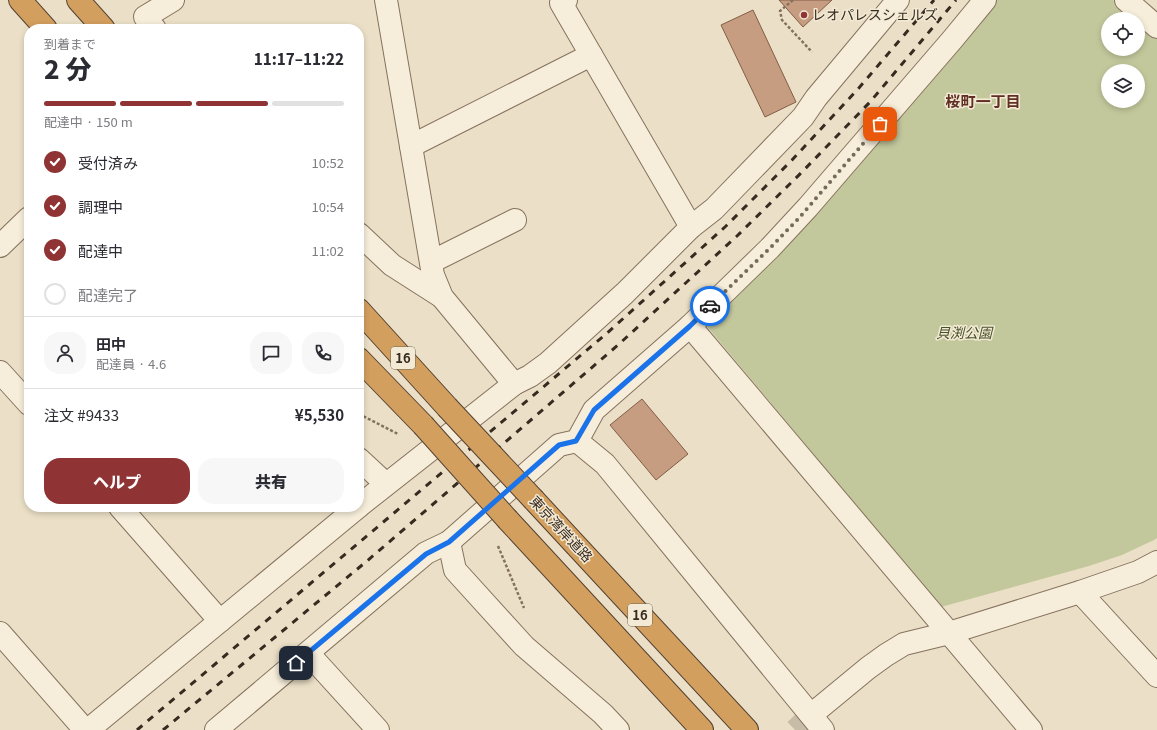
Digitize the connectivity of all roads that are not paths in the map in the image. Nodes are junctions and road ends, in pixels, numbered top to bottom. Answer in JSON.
{"nodes":[{"id":1,"x":20,"y":0,"type":"edge"},
{"id":2,"x":78,"y":0,"type":"edge"},
{"id":3,"x":172,"y":0,"type":"edge"},
{"id":4,"x":386,"y":0,"type":"edge"},
{"id":5,"x":566,"y":0,"type":"edge"},
{"id":6,"x":898,"y":0,"type":"edge"},
{"id":7,"x":985,"y":0,"type":"edge"},
{"id":8,"x":1126,"y":0,"type":"edge"},
{"id":9,"x":42,"y":24,"type":"edge"},
{"id":10,"x":100,"y":24,"type":"edge"},
{"id":11,"x":150,"y":24,"type":"edge"},
{"id":12,"x":1157,"y":26,"type":"edge"},
{"id":13,"x":591,"y":55,"type":"junction"},
{"id":14,"x":411,"y":146,"type":"junction"},
{"id":15,"x":515,"y":220,"type":"dead end"},
{"id":16,"x":24,"y":223,"type":"edge"},
{"id":17,"x":691,"y":226,"type":"junction"},
{"id":18,"x":364,"y":239,"type":"edge"},
{"id":19,"x":0,"y":246,"type":"edge"},
{"id":20,"x":431,"y":262,"type":"junction"},
{"id":21,"x":442,"y":297,"type":"junction"},
{"id":22,"x":364,"y":315,"type":"edge"},
{"id":23,"x":690,"y":326,"type":"junction"},
{"id":24,"x":364,"y":364,"type":"edge"},
{"id":25,"x":0,"y":372,"type":"edge"},
{"id":26,"x":514,"y":384,"type":"junction"},
{"id":27,"x":24,"y":398,"type":"edge"},
{"id":28,"x":576,"y":441,"type":"junction"},
{"id":29,"x":364,"y":464,"type":"edge"},
{"id":30,"x":386,"y":484,"type":"junction"},
{"id":31,"x":364,"y":502,"type":"edge"},
{"id":32,"x":124,"y":512,"type":"edge"},
{"id":33,"x":352,"y":512,"type":"edge"},
{"id":34,"x":449,"y":542,"type":"junction"},
{"id":35,"x":1157,"y":562,"type":"edge"},
{"id":36,"x":1080,"y":592,"type":"junction"},
{"id":37,"x":220,"y":621,"type":"junction"},
{"id":38,"x":0,"y":633,"type":"edge"},
{"id":39,"x":949,"y":633,"type":"junction"},
{"id":40,"x":308,"y":653,"type":"junction"},
{"id":41,"x":1157,"y":676,"type":"edge"},
{"id":42,"x":817,"y":723,"type":"edge"},
{"id":43,"x":86,"y":730,"type":"edge"},
{"id":44,"x":216,"y":730,"type":"edge"},
{"id":45,"x":378,"y":730,"type":"edge"},
{"id":46,"x":618,"y":730,"type":"edge"},
{"id":47,"x":702,"y":730,"type":"edge"},
{"id":48,"x":747,"y":730,"type":"edge"},
{"id":49,"x":1031,"y":730,"type":"edge"}],
"edges":[{"from":1,"to":9,"type":"highway"},
{"from":2,"to":10,"type":"highway"},
{"from":3,"to":11,"type":"street"},
{"from":4,"to":14,"type":"street"},
{"from":5,"to":13,"type":"street"},
{"from":6,"to":17,"type":"street"},
{"from":7,"to":23,"type":"street"},
{"from":8,"to":12,"type":"street"},
{"from":13,"to":14,"type":"street"},
{"from":13,"to":17,"type":"street"},
{"from":14,"to":20,"type":"street"},
{"from":15,"to":20,"type":"street"},
{"from":16,"to":19,"type":"street"},
{"from":17,"to":26,"type":"street"},
{"from":18,"to":21,"type":"street"},
{"from":20,"to":21,"type":"street"},
{"from":21,"to":26,"type":"street"},
{"from":22,"to":48,"type":"highway","name":"東京湾岸道路","number":"16","bridge":true},
{"from":23,"to":28,"type":"street"},
{"from":23,"to":39,"type":"street"},
{"from":24,"to":47,"type":"highway","number":"16","bridge":true},
{"from":25,"to":27,"type":"street"},
{"from":26,"to":30,"type":"street"},
{"from":28,"to":34,"type":"street"},
{"from":28,"to":42,"type":"street"},
{"from":29,"to":30,"type":"street"},
{"from":30,"to":31,"type":"street"},
{"from":32,"to":37,"type":"street"},
{"from":33,"to":37,"type":"street"},
{"from":34,"to":40,"type":"street"},
{"from":34,"to":46,"type":"street"},
{"from":35,"to":36,"type":"street"},
{"from":36,"to":39,"type":"street"},
{"from":36,"to":41,"type":"street"},
{"from":37,"to":43,"type":"street"},
{"from":38,"to":43,"type":"street"},
{"from":39,"to":42,"type":"street"},
{"from":39,"to":49,"type":"street"},
{"from":40,"to":44,"type":"street"},
{"from":40,"to":45,"type":"street"}]}
